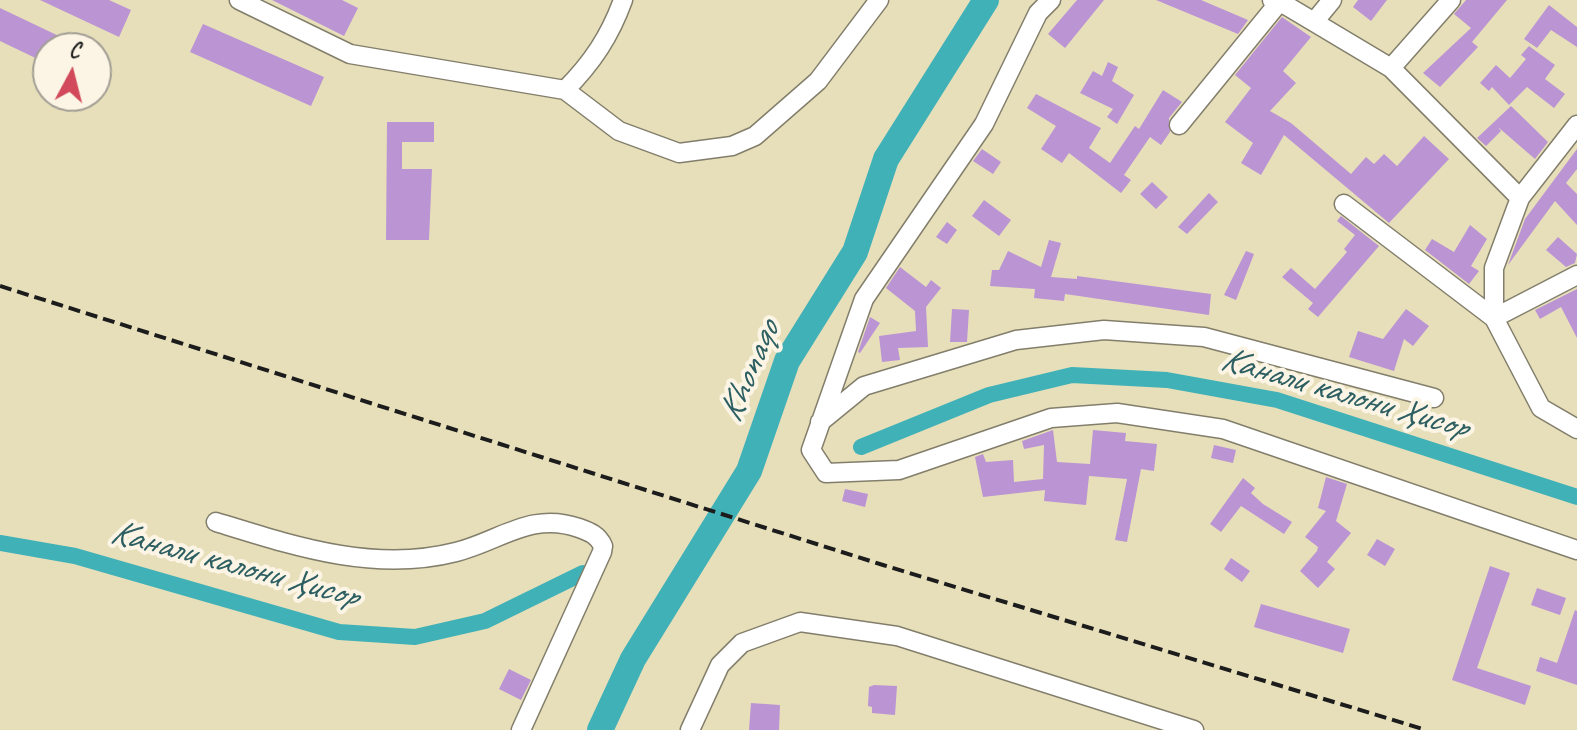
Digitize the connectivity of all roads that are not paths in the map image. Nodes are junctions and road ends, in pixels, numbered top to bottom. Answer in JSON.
{"nodes":[{"id":1,"x":239,"y":0,"type":"edge"},
{"id":2,"x":623,"y":0,"type":"edge"},
{"id":3,"x":879,"y":0,"type":"edge"},
{"id":4,"x":1051,"y":0,"type":"edge"},
{"id":5,"x":1274,"y":0,"type":"edge"},
{"id":6,"x":1332,"y":0,"type":"edge"},
{"id":7,"x":1451,"y":0,"type":"edge"},
{"id":8,"x":1314,"y":22,"type":"junction"},
{"id":9,"x":1391,"y":68,"type":"junction"},
{"id":10,"x":565,"y":90,"type":"junction"},
{"id":11,"x":1179,"y":125,"type":"dead end"},
{"id":12,"x":1577,"y":125,"type":"edge"},
{"id":13,"x":1520,"y":198,"type":"junction"},
{"id":14,"x":1344,"y":204,"type":"dead end"},
{"id":15,"x":1577,"y":275,"type":"edge"},
{"id":16,"x":1494,"y":318,"type":"junction"},
{"id":17,"x":1434,"y":398,"type":"dead end"},
{"id":18,"x":818,"y":424,"type":"junction"},
{"id":19,"x":1577,"y":429,"type":"edge"},
{"id":20,"x":216,"y":522,"type":"dead end"},
{"id":21,"x":1577,"y":550,"type":"edge"},
{"id":22,"x":521,"y":730,"type":"edge"},
{"id":23,"x":690,"y":730,"type":"edge"},
{"id":24,"x":1194,"y":730,"type":"edge"}],
"edges":[{"from":1,"to":10,"type":"street"},
{"from":2,"to":10,"type":"street"},
{"from":3,"to":10,"type":"street"},
{"from":4,"to":18,"type":"street"},
{"from":5,"to":8,"type":"street"},
{"from":5,"to":11,"type":"street"},
{"from":6,"to":8,"type":"street"},
{"from":7,"to":9,"type":"street"},
{"from":8,"to":9,"type":"street"},
{"from":9,"to":13,"type":"street"},
{"from":12,"to":13,"type":"street"},
{"from":13,"to":16,"type":"street"},
{"from":14,"to":16,"type":"street"},
{"from":15,"to":16,"type":"street"},
{"from":16,"to":19,"type":"street"},
{"from":17,"to":18,"type":"street"},
{"from":18,"to":21,"type":"street"},
{"from":20,"to":22,"type":"street"},
{"from":23,"to":24,"type":"street"}]}
